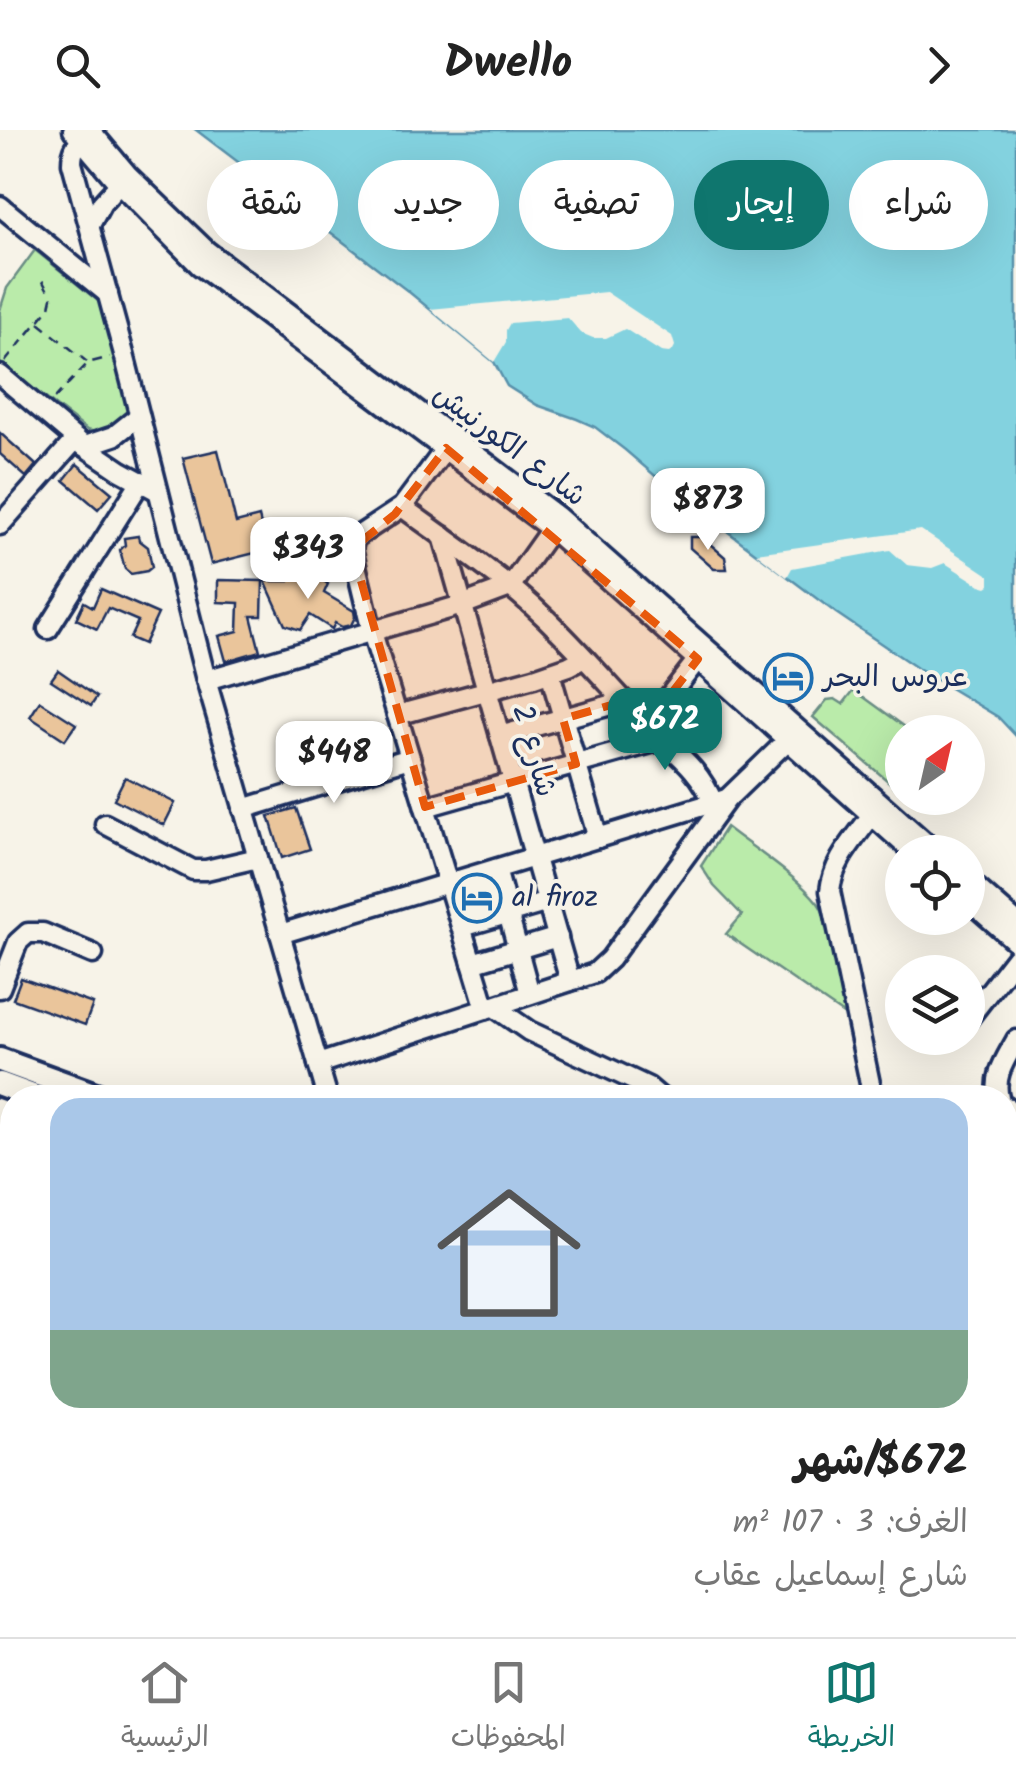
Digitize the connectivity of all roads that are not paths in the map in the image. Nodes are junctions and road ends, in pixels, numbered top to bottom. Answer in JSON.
{"nodes":[{"id":1,"x":83,"y":133,"type":"edge"},
{"id":2,"x":124,"y":180,"type":"junction"},
{"id":3,"x":0,"y":206,"type":"edge"},
{"id":4,"x":90,"y":226,"type":"junction"},
{"id":5,"x":108,"y":294,"type":"junction"},
{"id":6,"x":0,"y":371,"type":"edge"},
{"id":7,"x":139,"y":416,"type":"junction"},
{"id":8,"x":80,"y":442,"type":"junction"},
{"id":9,"x":446,"y":448,"type":"junction"},
{"id":10,"x":149,"y":486,"type":"junction"},
{"id":11,"x":402,"y":507,"type":"junction"},
{"id":12,"x":0,"y":524,"type":"edge"},
{"id":13,"x":551,"y":529,"type":"junction"},
{"id":14,"x":443,"y":536,"type":"junction"},
{"id":15,"x":510,"y":587,"type":"junction"},
{"id":16,"x":462,"y":605,"type":"junction"},
{"id":17,"x":48,"y":629,"type":"dead end"},
{"id":18,"x":372,"y":632,"type":"junction"},
{"id":19,"x":584,"y":658,"type":"junction"},
{"id":20,"x":698,"y":659,"type":"junction"},
{"id":21,"x":550,"y":673,"type":"junction"},
{"id":22,"x":206,"y":680,"type":"junction"},
{"id":23,"x":487,"y":690,"type":"junction"},
{"id":24,"x":625,"y":702,"type":"junction"},
{"id":25,"x":398,"y":715,"type":"junction"},
{"id":26,"x":563,"y":719,"type":"junction"},
{"id":27,"x":647,"y":725,"type":"junction"},
{"id":28,"x":500,"y":736,"type":"junction"},
{"id":29,"x":662,"y":740,"type":"junction"},
{"id":30,"x":788,"y":740,"type":"junction"},
{"id":31,"x":410,"y":758,"type":"junction"},
{"id":32,"x":576,"y":764,"type":"junction"},
{"id":33,"x":513,"y":782,"type":"junction"},
{"id":34,"x":720,"y":801,"type":"junction"},
{"id":35,"x":425,"y":807,"type":"junction"},
{"id":36,"x":243,"y":809,"type":"junction"},
{"id":37,"x":871,"y":816,"type":"junction"},
{"id":38,"x":104,"y":824,"type":"dead end"},
{"id":39,"x":893,"y":835,"type":"edge"},
{"id":40,"x":917,"y":835,"type":"edge"},
{"id":41,"x":598,"y":838,"type":"junction"},
{"id":42,"x":258,"y":858,"type":"junction"},
{"id":43,"x":535,"y":858,"type":"junction"},
{"id":44,"x":496,"y":870,"type":"junction"},
{"id":45,"x":448,"y":884,"type":"junction"},
{"id":46,"x":985,"y":895,"type":"edge"},
{"id":47,"x":548,"y":902,"type":"junction"},
{"id":48,"x":508,"y":914,"type":"junction"},
{"id":49,"x":985,"y":915,"type":"edge"},
{"id":50,"x":1016,"y":922,"type":"edge"},
{"id":51,"x":462,"y":927,"type":"junction"},
{"id":52,"x":280,"y":934,"type":"junction"},
{"id":53,"x":558,"y":937,"type":"junction"},
{"id":54,"x":1016,"y":942,"type":"edge"},
{"id":55,"x":518,"y":949,"type":"junction"},
{"id":56,"x":93,"y":954,"type":"dead end"},
{"id":57,"x":1016,"y":957,"type":"edge"},
{"id":58,"x":472,"y":962,"type":"junction"},
{"id":59,"x":570,"y":981,"type":"junction"},
{"id":60,"x":0,"y":988,"type":"edge"},
{"id":61,"x":530,"y":994,"type":"junction"},
{"id":62,"x":985,"y":997,"type":"edge"},
{"id":63,"x":490,"y":1008,"type":"junction"},
{"id":64,"x":1016,"y":1040,"type":"edge"},
{"id":65,"x":0,"y":1060,"type":"edge"},
{"id":66,"x":318,"y":1064,"type":"junction"},
{"id":67,"x":68,"y":1085,"type":"edge"},
{"id":68,"x":324,"y":1085,"type":"edge"},
{"id":69,"x":644,"y":1085,"type":"edge"},
{"id":70,"x":870,"y":1085,"type":"edge"},
{"id":71,"x":996,"y":1085,"type":"edge"}],
"edges":[{"from":1,"to":2,"type":"street","name":"شارع الكورنيش"},
{"from":1,"to":4,"type":"street"},
{"from":2,"to":4,"type":"street"},
{"from":2,"to":9,"type":"street","name":"شارع الكورنيش"},
{"from":2,"to":40,"type":"street","name":"شارع الكورنيش"},
{"from":3,"to":5,"type":"street"},
{"from":4,"to":5,"type":"street"},
{"from":5,"to":7,"type":"street"},
{"from":6,"to":8,"type":"street"},
{"from":7,"to":8,"type":"street"},
{"from":7,"to":10,"type":"street"},
{"from":8,"to":10,"type":"street"},
{"from":8,"to":12,"type":"street"},
{"from":9,"to":11,"type":"street"},
{"from":9,"to":13,"type":"street","name":"شارع الكورنيش"},
{"from":10,"to":17,"type":"street"},
{"from":10,"to":22,"type":"street"},
{"from":11,"to":14,"type":"street"},
{"from":11,"to":18,"type":"street"},
{"from":13,"to":15,"type":"street"},
{"from":13,"to":20,"type":"street","name":"شارع الكورنيش"},
{"from":14,"to":15,"type":"street"},
{"from":14,"to":16,"type":"street","name":"شارع 2"},
{"from":15,"to":16,"type":"street"},
{"from":15,"to":19,"type":"street"},
{"from":16,"to":18,"type":"street"},
{"from":16,"to":23,"type":"street","name":"شارع 2"},
{"from":18,"to":22,"type":"street"},
{"from":18,"to":25,"type":"street"},
{"from":19,"to":21,"type":"street"},
{"from":19,"to":24,"type":"street"},
{"from":20,"to":27,"type":"street"},
{"from":20,"to":30,"type":"street","name":"شارع الكورنيش"},
{"from":21,"to":23,"type":"street"},
{"from":21,"to":26,"type":"street"},
{"from":22,"to":36,"type":"street"},
{"from":23,"to":25,"type":"street"},
{"from":23,"to":28,"type":"street","name":"شارع 2"},
{"from":24,"to":26,"type":"street"},
{"from":24,"to":27,"type":"street"},
{"from":25,"to":31,"type":"street"},
{"from":26,"to":28,"type":"street"},
{"from":26,"to":32,"type":"street"},
{"from":27,"to":29,"type":"street"},
{"from":28,"to":33,"type":"street","name":"شارع 2"},
{"from":29,"to":32,"type":"street"},
{"from":29,"to":34,"type":"street"},
{"from":30,"to":34,"type":"street"},
{"from":30,"to":37,"type":"street","name":"شارع الكورنيش"},
{"from":31,"to":35,"type":"street"},
{"from":31,"to":36,"type":"street"},
{"from":32,"to":33,"type":"street"},
{"from":32,"to":41,"type":"street"},
{"from":33,"to":35,"type":"street"},
{"from":33,"to":43,"type":"street","name":"شارع 2"},
{"from":34,"to":41,"type":"street"},
{"from":34,"to":59,"type":"street"},
{"from":35,"to":45,"type":"street"},
{"from":36,"to":42,"type":"street"},
{"from":37,"to":39,"type":"street","name":"شارع الكورنيش"},
{"from":37,"to":70,"type":"street"},
{"from":38,"to":42,"type":"street"},
{"from":41,"to":43,"type":"street"},
{"from":42,"to":52,"type":"street"},
{"from":43,"to":44,"type":"street"},
{"from":43,"to":47,"type":"street","name":"شارع 2"},
{"from":44,"to":45,"type":"street"},
{"from":44,"to":48,"type":"street"},
{"from":45,"to":51,"type":"street"},
{"from":45,"to":52,"type":"street"},
{"from":46,"to":50,"type":"street"},
{"from":47,"to":48,"type":"street"},
{"from":47,"to":53,"type":"street","name":"شارع 2"},
{"from":48,"to":51,"type":"street"},
{"from":48,"to":55,"type":"street"},
{"from":49,"to":54,"type":"street"},
{"from":51,"to":58,"type":"street"},
{"from":52,"to":66,"type":"street"},
{"from":53,"to":55,"type":"street"},
{"from":53,"to":59,"type":"street","name":"شارع 2"},
{"from":55,"to":58,"type":"street"},
{"from":55,"to":61,"type":"street"},
{"from":56,"to":60,"type":"street"},
{"from":57,"to":62,"type":"street"},
{"from":58,"to":63,"type":"street"},
{"from":59,"to":61,"type":"street"},
{"from":61,"to":63,"type":"street"},
{"from":63,"to":66,"type":"street"},
{"from":63,"to":69,"type":"street"},
{"from":64,"to":71,"type":"street"},
{"from":65,"to":67,"type":"main road"},
{"from":66,"to":68,"type":"street"}]}
